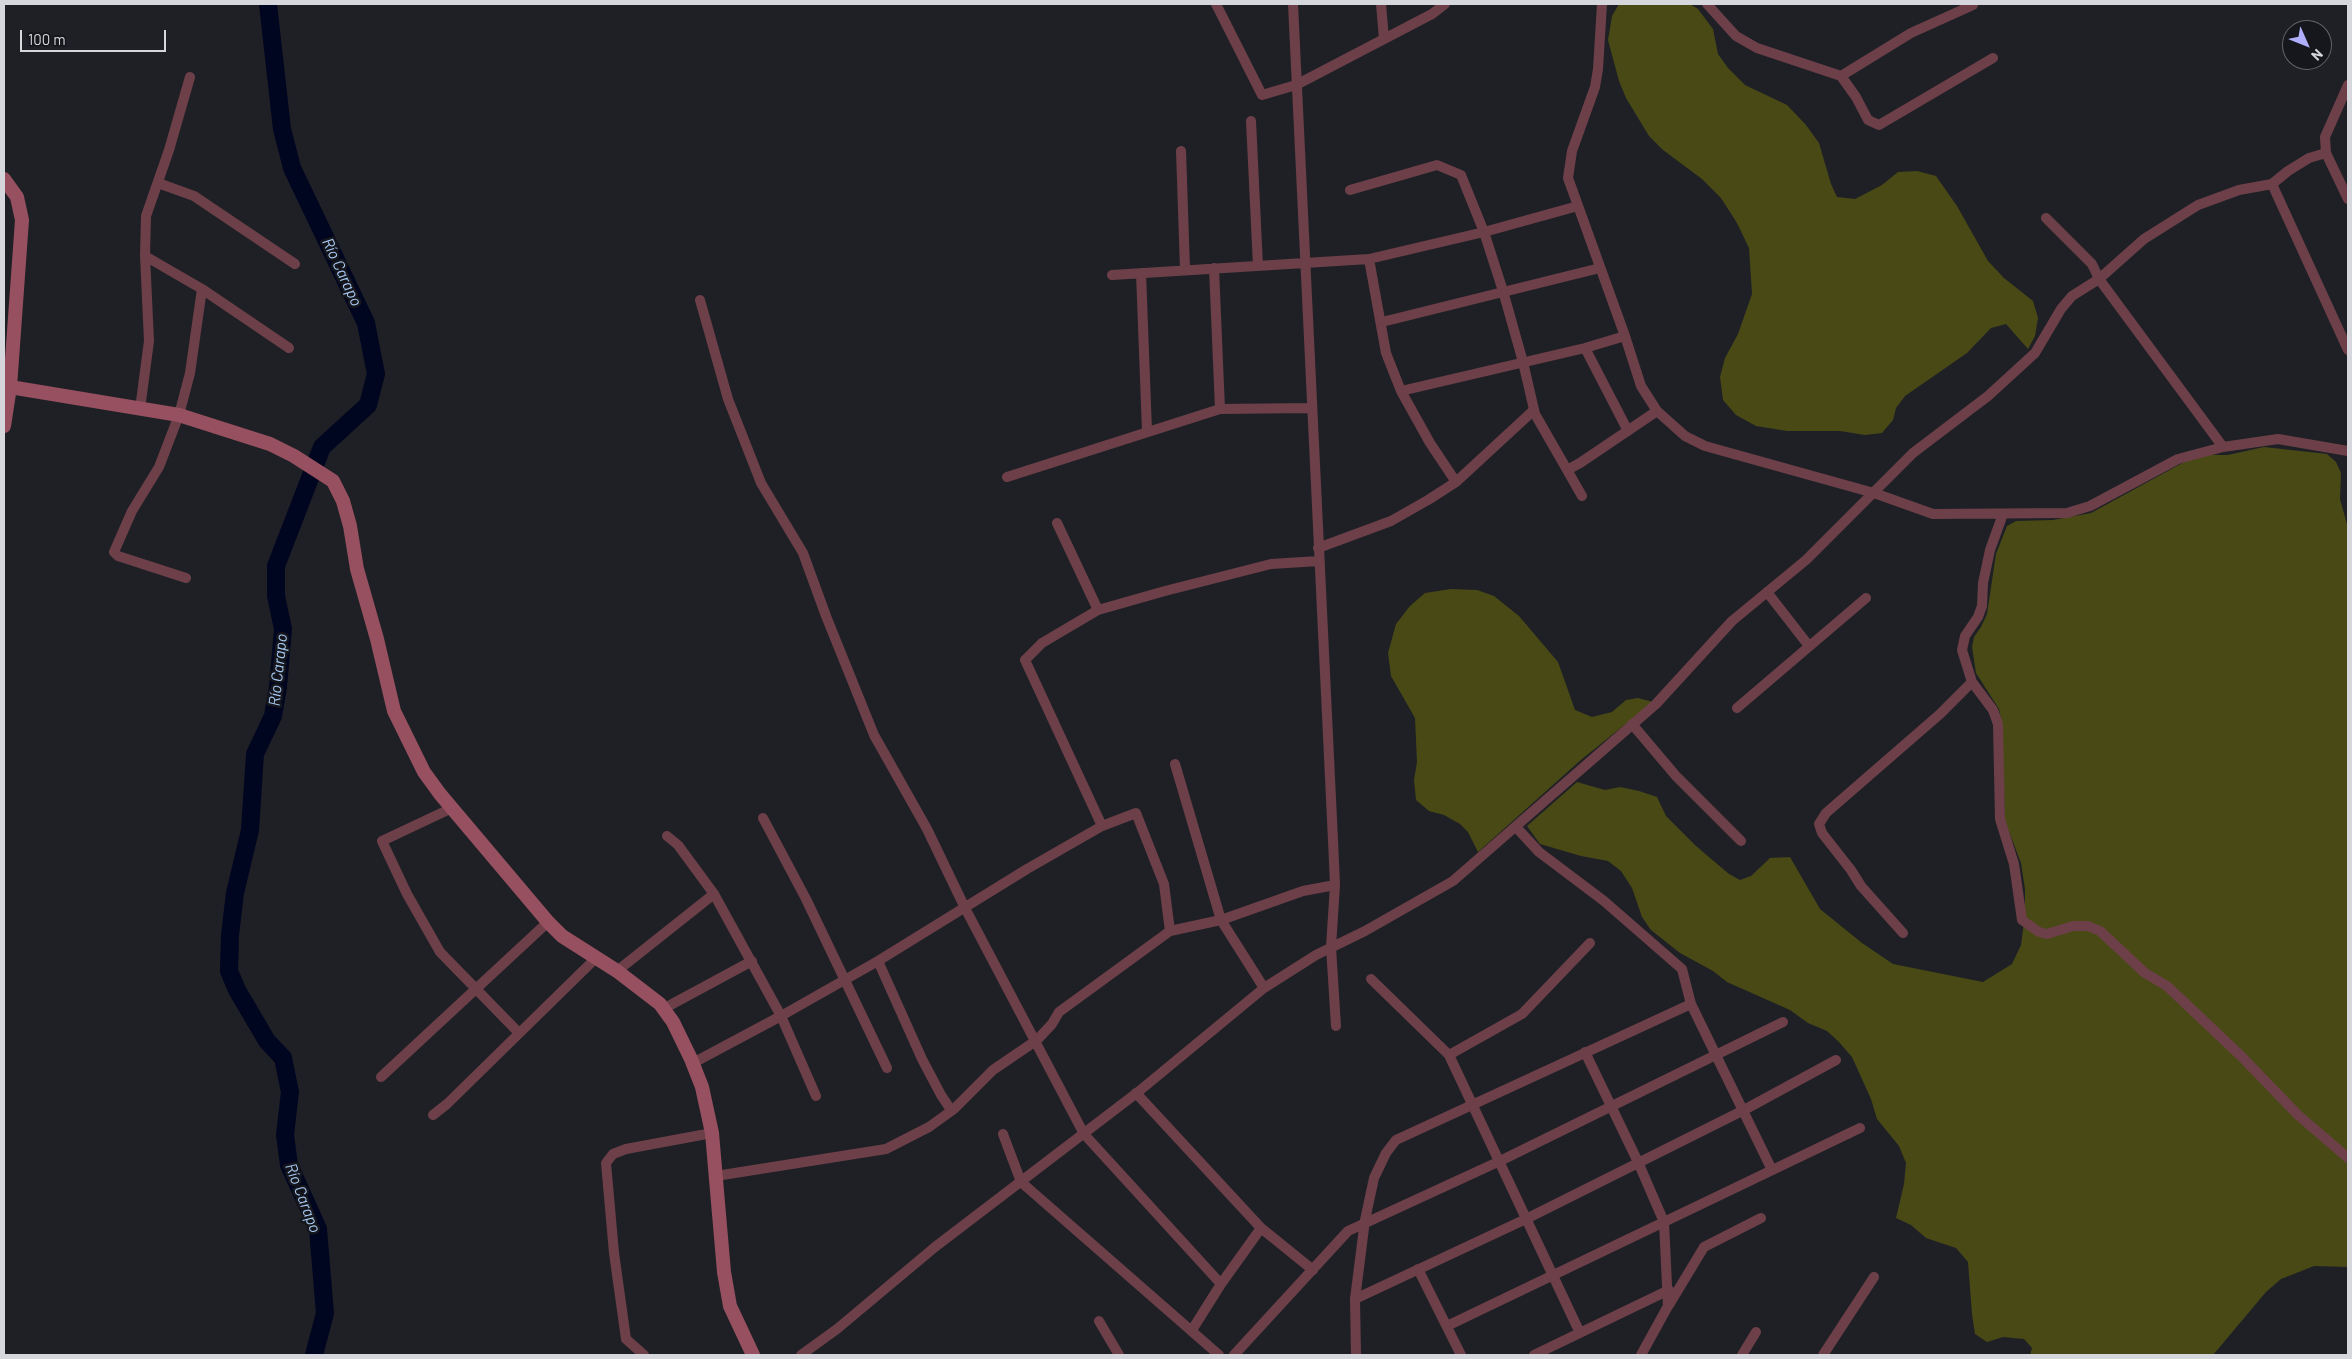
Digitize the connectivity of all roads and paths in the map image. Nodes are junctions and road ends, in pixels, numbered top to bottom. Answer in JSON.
{"nodes":[{"id":1,"x":1216,"y":4,"type":"edge"},
{"id":2,"x":1293,"y":4,"type":"edge"},
{"id":3,"x":1381,"y":4,"type":"edge"},
{"id":4,"x":1444,"y":4,"type":"edge"},
{"id":5,"x":1602,"y":4,"type":"edge"},
{"id":6,"x":1707,"y":4,"type":"edge"},
{"id":7,"x":1973,"y":6,"type":"dead end"},
{"id":8,"x":1384,"y":39,"type":"junction"},
{"id":9,"x":1993,"y":58,"type":"dead end"},
{"id":10,"x":1841,"y":76,"type":"junction"},
{"id":11,"x":190,"y":78,"type":"dead end"},
{"id":12,"x":1296,"y":85,"type":"junction"},
{"id":13,"x":2348,"y":85,"type":"edge"},
{"id":14,"x":1251,"y":121,"type":"dead end"},
{"id":15,"x":1180,"y":151,"type":"dead end"},
{"id":16,"x":2326,"y":153,"type":"junction"},
{"id":17,"x":4,"y":179,"type":"edge"},
{"id":18,"x":158,"y":184,"type":"junction"},
{"id":19,"x":2272,"y":184,"type":"junction"},
{"id":20,"x":1350,"y":190,"type":"dead end"},
{"id":21,"x":2348,"y":199,"type":"edge"},
{"id":22,"x":1578,"y":206,"type":"junction"},
{"id":23,"x":2046,"y":218,"type":"dead end"},
{"id":24,"x":1484,"y":232,"type":"junction"},
{"id":25,"x":145,"y":256,"type":"junction"},
{"id":26,"x":1369,"y":259,"type":"junction"},
{"id":27,"x":1304,"y":263,"type":"junction"},
{"id":28,"x":295,"y":264,"type":"dead end"},
{"id":29,"x":1258,"y":266,"type":"junction"},
{"id":30,"x":1214,"y":268,"type":"junction"},
{"id":31,"x":1600,"y":268,"type":"junction"},
{"id":32,"x":1185,"y":269,"type":"junction"},
{"id":33,"x":1141,"y":273,"type":"junction"},
{"id":34,"x":1112,"y":275,"type":"dead end"},
{"id":35,"x":2099,"y":279,"type":"junction"},
{"id":36,"x":202,"y":289,"type":"junction"},
{"id":37,"x":1503,"y":291,"type":"junction"},
{"id":38,"x":700,"y":300,"type":"dead end"},
{"id":39,"x":1382,"y":322,"type":"junction"},
{"id":40,"x":1625,"y":336,"type":"junction"},
{"id":41,"x":289,"y":348,"type":"dead end"},
{"id":42,"x":1585,"y":348,"type":"junction"},
{"id":43,"x":2348,"y":350,"type":"edge"},
{"id":44,"x":1524,"y":362,"type":"junction"},
{"id":45,"x":10,"y":387,"type":"junction"},
{"id":46,"x":1401,"y":392,"type":"junction"},
{"id":47,"x":1311,"y":408,"type":"junction"},
{"id":48,"x":140,"y":409,"type":"junction"},
{"id":49,"x":1220,"y":409,"type":"junction"},
{"id":50,"x":1534,"y":410,"type":"junction"},
{"id":51,"x":1657,"y":411,"type":"junction"},
{"id":52,"x":179,"y":415,"type":"junction"},
{"id":53,"x":4,"y":426,"type":"edge"},
{"id":54,"x":1147,"y":431,"type":"junction"},
{"id":55,"x":1628,"y":432,"type":"junction"},
{"id":56,"x":2223,"y":447,"type":"junction"},
{"id":57,"x":2348,"y":451,"type":"edge"},
{"id":58,"x":1567,"y":470,"type":"junction"},
{"id":59,"x":1007,"y":477,"type":"dead end"},
{"id":60,"x":1456,"y":482,"type":"junction"},
{"id":61,"x":1874,"y":492,"type":"junction"},
{"id":62,"x":1582,"y":496,"type":"dead end"},
{"id":63,"x":2003,"y":514,"type":"junction"},
{"id":64,"x":1057,"y":523,"type":"dead end"},
{"id":65,"x":1318,"y":548,"type":"junction"},
{"id":66,"x":1319,"y":561,"type":"junction"},
{"id":67,"x":186,"y":578,"type":"dead end"},
{"id":68,"x":1767,"y":592,"type":"junction"},
{"id":69,"x":1866,"y":598,"type":"dead end"},
{"id":70,"x":1098,"y":610,"type":"junction"},
{"id":71,"x":1809,"y":646,"type":"junction"},
{"id":72,"x":1972,"y":682,"type":"junction"},
{"id":73,"x":1736,"y":708,"type":"dead end"},
{"id":74,"x":1632,"y":724,"type":"junction"},
{"id":75,"x":1175,"y":764,"type":"dead end"},
{"id":76,"x":452,"y":808,"type":"junction"},
{"id":77,"x":763,"y":818,"type":"dead end"},
{"id":78,"x":1102,"y":826,"type":"junction"},
{"id":79,"x":1516,"y":827,"type":"junction"},
{"id":80,"x":667,"y":836,"type":"dead end"},
{"id":81,"x":1741,"y":841,"type":"dead end"},
{"id":82,"x":1335,"y":885,"type":"junction"},
{"id":83,"x":714,"y":894,"type":"junction"},
{"id":84,"x":965,"y":908,"type":"junction"},
{"id":85,"x":1221,"y":920,"type":"junction"},
{"id":86,"x":548,"y":922,"type":"junction"},
{"id":87,"x":1170,"y":931,"type":"junction"},
{"id":88,"x":1903,"y":933,"type":"dead end"},
{"id":89,"x":1590,"y":943,"type":"dead end"},
{"id":90,"x":1331,"y":947,"type":"junction"},
{"id":91,"x":596,"y":958,"type":"junction"},
{"id":92,"x":878,"y":960,"type":"junction"},
{"id":93,"x":752,"y":961,"type":"junction"},
{"id":94,"x":617,"y":971,"type":"junction"},
{"id":95,"x":1371,"y":979,"type":"dead end"},
{"id":96,"x":845,"y":980,"type":"junction"},
{"id":97,"x":475,"y":988,"type":"junction"},
{"id":98,"x":1264,"y":988,"type":"junction"},
{"id":99,"x":1691,"y":1004,"type":"junction"},
{"id":100,"x":664,"y":1009,"type":"junction"},
{"id":101,"x":781,"y":1016,"type":"junction"},
{"id":102,"x":1783,"y":1022,"type":"dead end"},
{"id":103,"x":1336,"y":1026,"type":"dead end"},
{"id":104,"x":519,"y":1033,"type":"junction"},
{"id":105,"x":1036,"y":1040,"type":"junction"},
{"id":106,"x":1585,"y":1052,"type":"junction"},
{"id":107,"x":1449,"y":1054,"type":"junction"},
{"id":108,"x":1716,"y":1054,"type":"junction"},
{"id":109,"x":1836,"y":1060,"type":"dead end"},
{"id":110,"x":693,"y":1063,"type":"junction"},
{"id":111,"x":886,"y":1068,"type":"dead end"},
{"id":112,"x":381,"y":1077,"type":"dead end"},
{"id":113,"x":1136,"y":1093,"type":"junction"},
{"id":114,"x":816,"y":1096,"type":"dead end"},
{"id":115,"x":1473,"y":1106,"type":"junction"},
{"id":116,"x":1611,"y":1106,"type":"junction"},
{"id":117,"x":951,"y":1110,"type":"junction"},
{"id":118,"x":1744,"y":1110,"type":"junction"},
{"id":119,"x":433,"y":1115,"type":"dead end"},
{"id":120,"x":1860,"y":1128,"type":"dead end"},
{"id":121,"x":712,"y":1133,"type":"junction"},
{"id":122,"x":1003,"y":1134,"type":"dead end"},
{"id":123,"x":1084,"y":1134,"type":"junction"},
{"id":124,"x":2348,"y":1158,"type":"edge"},
{"id":125,"x":1500,"y":1161,"type":"junction"},
{"id":126,"x":1638,"y":1162,"type":"junction"},
{"id":127,"x":1772,"y":1170,"type":"junction"},
{"id":128,"x":716,"y":1176,"type":"junction"},
{"id":129,"x":1021,"y":1182,"type":"junction"},
{"id":130,"x":1761,"y":1218,"type":"dead end"},
{"id":131,"x":1526,"y":1219,"type":"junction"},
{"id":132,"x":1664,"y":1222,"type":"junction"},
{"id":133,"x":1364,"y":1225,"type":"junction"},
{"id":134,"x":1261,"y":1228,"type":"junction"},
{"id":135,"x":1418,"y":1269,"type":"junction"},
{"id":136,"x":1313,"y":1270,"type":"junction"},
{"id":137,"x":1553,"y":1275,"type":"junction"},
{"id":138,"x":1874,"y":1278,"type":"dead end"},
{"id":139,"x":1221,"y":1284,"type":"junction"},
{"id":140,"x":1669,"y":1290,"type":"junction"},
{"id":141,"x":1355,"y":1298,"type":"junction"},
{"id":142,"x":1668,"y":1306,"type":"junction"},
{"id":143,"x":1099,"y":1321,"type":"dead end"},
{"id":144,"x":1447,"y":1326,"type":"junction"},
{"id":145,"x":1192,"y":1330,"type":"junction"},
{"id":146,"x":1756,"y":1332,"type":"dead end"},
{"id":147,"x":1580,"y":1333,"type":"junction"},
{"id":148,"x":749,"y":1353,"type":"edge"},
{"id":149,"x":644,"y":1355,"type":"edge"},
{"id":150,"x":801,"y":1355,"type":"edge"},
{"id":151,"x":1119,"y":1355,"type":"edge"},
{"id":152,"x":1219,"y":1355,"type":"edge"},
{"id":153,"x":1234,"y":1355,"type":"edge"},
{"id":154,"x":1356,"y":1355,"type":"edge"},
{"id":155,"x":1461,"y":1355,"type":"edge"},
{"id":156,"x":1534,"y":1355,"type":"edge"},
{"id":157,"x":1641,"y":1355,"type":"edge"},
{"id":158,"x":1742,"y":1355,"type":"edge"},
{"id":159,"x":1823,"y":1355,"type":"edge"}],
"edges":[{"from":1,"to":12,"type":"street"},
{"from":2,"to":12,"type":"street"},
{"from":3,"to":8,"type":"street"},
{"from":4,"to":8,"type":"street"},
{"from":5,"to":22,"type":"street"},
{"from":6,"to":10,"type":"street"},
{"from":7,"to":10,"type":"street"},
{"from":8,"to":12,"type":"street"},
{"from":9,"to":10,"type":"street"},
{"from":11,"to":18,"type":"street"},
{"from":12,"to":27,"type":"street"},
{"from":13,"to":16,"type":"street"},
{"from":14,"to":29,"type":"street"},
{"from":15,"to":32,"type":"street"},
{"from":16,"to":19,"type":"street"},
{"from":16,"to":21,"type":"street"},
{"from":17,"to":45,"type":"street"},
{"from":18,"to":25,"type":"street"},
{"from":18,"to":28,"type":"street"},
{"from":19,"to":35,"type":"street"},
{"from":19,"to":43,"type":"street"},
{"from":20,"to":24,"type":"street"},
{"from":22,"to":24,"type":"street"},
{"from":22,"to":31,"type":"street"},
{"from":23,"to":35,"type":"street"},
{"from":24,"to":26,"type":"street"},
{"from":24,"to":37,"type":"street"},
{"from":25,"to":36,"type":"street"},
{"from":25,"to":48,"type":"street"},
{"from":26,"to":27,"type":"street"},
{"from":26,"to":39,"type":"street"},
{"from":27,"to":29,"type":"street"},
{"from":27,"to":47,"type":"street"},
{"from":29,"to":30,"type":"street"},
{"from":30,"to":32,"type":"street"},
{"from":30,"to":49,"type":"street"},
{"from":31,"to":37,"type":"street"},
{"from":31,"to":40,"type":"street"},
{"from":32,"to":33,"type":"street"},
{"from":33,"to":34,"type":"street"},
{"from":33,"to":54,"type":"street"},
{"from":35,"to":56,"type":"street"},
{"from":35,"to":61,"type":"street"},
{"from":36,"to":41,"type":"street"},
{"from":36,"to":52,"type":"street"},
{"from":37,"to":39,"type":"street"},
{"from":37,"to":44,"type":"street"},
{"from":38,"to":84,"type":"street"},
{"from":39,"to":46,"type":"street"},
{"from":40,"to":42,"type":"street"},
{"from":40,"to":51,"type":"street"},
{"from":42,"to":44,"type":"street"},
{"from":42,"to":55,"type":"street"},
{"from":44,"to":46,"type":"street"},
{"from":44,"to":50,"type":"street"},
{"from":45,"to":48,"type":"street"},
{"from":45,"to":53,"type":"street"},
{"from":46,"to":60,"type":"street"},
{"from":47,"to":49,"type":"street"},
{"from":47,"to":65,"type":"street"},
{"from":48,"to":52,"type":"street"},
{"from":49,"to":54,"type":"street"},
{"from":50,"to":58,"type":"street"},
{"from":50,"to":60,"type":"street"},
{"from":51,"to":55,"type":"street"},
{"from":51,"to":61,"type":"street"},
{"from":52,"to":67,"type":"street"},
{"from":52,"to":76,"type":"street"},
{"from":54,"to":59,"type":"street"},
{"from":55,"to":58,"type":"street"},
{"from":56,"to":57,"type":"street"},
{"from":56,"to":63,"type":"street"},
{"from":58,"to":62,"type":"street"},
{"from":60,"to":65,"type":"street"},
{"from":61,"to":63,"type":"street"},
{"from":61,"to":68,"type":"street"},
{"from":63,"to":72,"type":"street"},
{"from":64,"to":70,"type":"street"},
{"from":65,"to":66,"type":"street"},
{"from":66,"to":70,"type":"street"},
{"from":66,"to":82,"type":"street"},
{"from":68,"to":71,"type":"street"},
{"from":68,"to":74,"type":"street"},
{"from":69,"to":71,"type":"street"},
{"from":70,"to":78,"type":"street"},
{"from":71,"to":73,"type":"street"},
{"from":72,"to":88,"type":"street"},
{"from":72,"to":124,"type":"street"},
{"from":74,"to":79,"type":"street"},
{"from":74,"to":81,"type":"street"},
{"from":75,"to":85,"type":"street"},
{"from":76,"to":86,"type":"street"},
{"from":76,"to":97,"type":"street"},
{"from":77,"to":96,"type":"street"},
{"from":78,"to":84,"type":"street"},
{"from":78,"to":87,"type":"street"},
{"from":79,"to":90,"type":"street"},
{"from":79,"to":99,"type":"street"},
{"from":80,"to":83,"type":"street"},
{"from":82,"to":85,"type":"street"},
{"from":82,"to":90,"type":"street"},
{"from":83,"to":93,"type":"street"},
{"from":83,"to":94,"type":"street"},
{"from":84,"to":92,"type":"street"},
{"from":84,"to":105,"type":"street"},
{"from":85,"to":87,"type":"street"},
{"from":85,"to":98,"type":"street"},
{"from":86,"to":91,"type":"street"},
{"from":86,"to":97,"type":"street"},
{"from":87,"to":105,"type":"street"},
{"from":89,"to":107,"type":"street"},
{"from":90,"to":98,"type":"street"},
{"from":90,"to":103,"type":"street"},
{"from":91,"to":94,"type":"street"},
{"from":91,"to":104,"type":"street"},
{"from":92,"to":96,"type":"street"},
{"from":92,"to":117,"type":"street"},
{"from":93,"to":100,"type":"street"},
{"from":93,"to":101,"type":"street"},
{"from":94,"to":100,"type":"street"},
{"from":95,"to":107,"type":"street"},
{"from":96,"to":101,"type":"street"},
{"from":96,"to":111,"type":"street"},
{"from":97,"to":104,"type":"street"},
{"from":97,"to":112,"type":"street"},
{"from":98,"to":113,"type":"street"},
{"from":99,"to":106,"type":"street"},
{"from":99,"to":108,"type":"street"},
{"from":100,"to":110,"type":"street"},
{"from":101,"to":110,"type":"street"},
{"from":101,"to":114,"type":"street"},
{"from":102,"to":108,"type":"street"},
{"from":104,"to":119,"type":"street"},
{"from":105,"to":117,"type":"street"},
{"from":105,"to":123,"type":"street"},
{"from":106,"to":115,"type":"street"},
{"from":106,"to":116,"type":"street"},
{"from":107,"to":115,"type":"street"},
{"from":108,"to":116,"type":"street"},
{"from":108,"to":118,"type":"street"},
{"from":109,"to":118,"type":"street"},
{"from":110,"to":121,"type":"street"},
{"from":113,"to":123,"type":"street"},
{"from":113,"to":134,"type":"street"},
{"from":115,"to":125,"type":"street"},
{"from":115,"to":133,"type":"street"},
{"from":116,"to":125,"type":"street"},
{"from":116,"to":126,"type":"street"},
{"from":117,"to":128,"type":"street"},
{"from":118,"to":126,"type":"street"},
{"from":118,"to":127,"type":"street"},
{"from":120,"to":127,"type":"street"},
{"from":121,"to":128,"type":"street"},
{"from":121,"to":149,"type":"street"},
{"from":122,"to":129,"type":"street"},
{"from":123,"to":129,"type":"street"},
{"from":123,"to":139,"type":"street"},
{"from":125,"to":131,"type":"street"},
{"from":125,"to":133,"type":"street"},
{"from":126,"to":131,"type":"street"},
{"from":126,"to":132,"type":"street"},
{"from":127,"to":132,"type":"street"},
{"from":128,"to":148,"type":"street"},
{"from":129,"to":145,"type":"street"},
{"from":129,"to":150,"type":"street"},
{"from":130,"to":142,"type":"street"},
{"from":131,"to":135,"type":"street"},
{"from":131,"to":137,"type":"street"},
{"from":132,"to":137,"type":"street"},
{"from":132,"to":140,"type":"street"},
{"from":133,"to":136,"type":"street"},
{"from":133,"to":141,"type":"street"},
{"from":134,"to":136,"type":"street"},
{"from":134,"to":139,"type":"street"},
{"from":135,"to":141,"type":"street"},
{"from":135,"to":144,"type":"street"},
{"from":136,"to":153,"type":"street"},
{"from":137,"to":144,"type":"street"},
{"from":137,"to":147,"type":"street"},
{"from":138,"to":159,"type":"street"},
{"from":139,"to":145,"type":"street"},
{"from":140,"to":142,"type":"street"},
{"from":140,"to":147,"type":"street"},
{"from":141,"to":154,"type":"street"},
{"from":142,"to":157,"type":"street"},
{"from":143,"to":151,"type":"street"},
{"from":144,"to":155,"type":"street"},
{"from":145,"to":152,"type":"street"},
{"from":146,"to":158,"type":"street"},
{"from":147,"to":156,"type":"street"}]}
